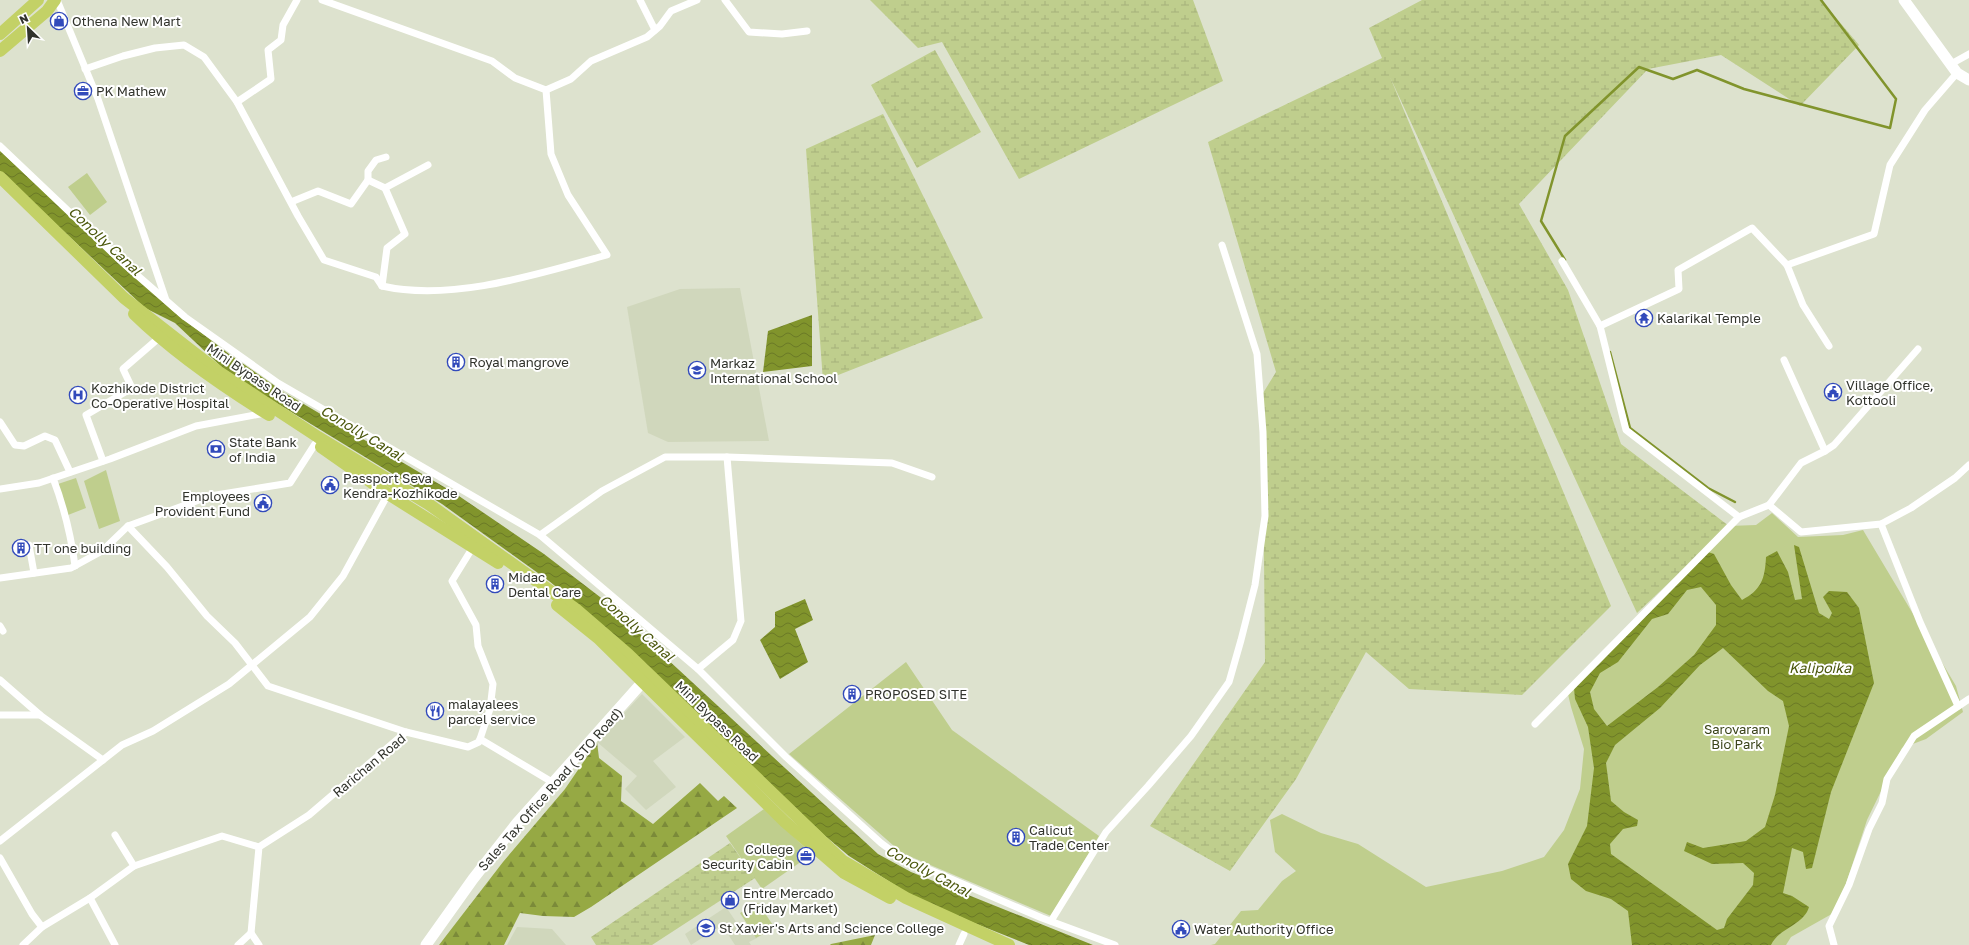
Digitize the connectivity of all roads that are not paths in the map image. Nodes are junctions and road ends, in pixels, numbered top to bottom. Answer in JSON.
{"nodes":[{"id":1,"x":56,"y":0,"type":"edge"},
{"id":2,"x":297,"y":0,"type":"edge"},
{"id":3,"x":322,"y":0,"type":"edge"},
{"id":4,"x":640,"y":0,"type":"edge"},
{"id":5,"x":697,"y":0,"type":"edge"},
{"id":6,"x":724,"y":0,"type":"edge"},
{"id":7,"x":1904,"y":0,"type":"edge"},
{"id":8,"x":36,"y":2,"type":"edge"},
{"id":9,"x":655,"y":30,"type":"junction"},
{"id":10,"x":807,"y":31,"type":"dead end"},
{"id":11,"x":0,"y":34,"type":"edge"},
{"id":12,"x":0,"y":50,"type":"edge"},
{"id":13,"x":1969,"y":54,"type":"edge"},
{"id":14,"x":86,"y":69,"type":"junction"},
{"id":15,"x":1954,"y":69,"type":"junction"},
{"id":16,"x":1969,"y":80,"type":"edge"},
{"id":17,"x":546,"y":90,"type":"junction"},
{"id":18,"x":237,"y":102,"type":"junction"},
{"id":19,"x":0,"y":146,"type":"edge"},
{"id":20,"x":386,"y":157,"type":"dead end"},
{"id":21,"x":428,"y":165,"type":"dead end"},
{"id":22,"x":0,"y":177,"type":"edge"},
{"id":23,"x":368,"y":180,"type":"junction"},
{"id":24,"x":0,"y":186,"type":"edge"},
{"id":25,"x":385,"y":188,"type":"junction"},
{"id":26,"x":291,"y":202,"type":"junction"},
{"id":27,"x":1222,"y":245,"type":"dead end"},
{"id":28,"x":1562,"y":261,"type":"dead end"},
{"id":29,"x":1787,"y":265,"type":"junction"},
{"id":30,"x":382,"y":286,"type":"junction"},
{"id":31,"x":166,"y":300,"type":"junction"},
{"id":32,"x":1600,"y":326,"type":"junction"},
{"id":33,"x":160,"y":337,"type":"junction"},
{"id":34,"x":1829,"y":346,"type":"dead end"},
{"id":35,"x":1918,"y":350,"type":"dead end"},
{"id":36,"x":1784,"y":360,"type":"dead end"},
{"id":37,"x":265,"y":413,"type":"junction"},
{"id":38,"x":0,"y":422,"type":"edge"},
{"id":39,"x":315,"y":444,"type":"junction"},
{"id":40,"x":1825,"y":451,"type":"junction"},
{"id":41,"x":727,"y":457,"type":"junction"},
{"id":42,"x":104,"y":461,"type":"junction"},
{"id":43,"x":1969,"y":465,"type":"edge"},
{"id":44,"x":70,"y":472,"type":"junction"},
{"id":45,"x":932,"y":477,"type":"dead end"},
{"id":46,"x":54,"y":478,"type":"junction"},
{"id":47,"x":0,"y":489,"type":"edge"},
{"id":48,"x":388,"y":494,"type":"junction"},
{"id":49,"x":1769,"y":505,"type":"junction"},
{"id":50,"x":1739,"y":517,"type":"junction"},
{"id":51,"x":1881,"y":524,"type":"junction"},
{"id":52,"x":128,"y":526,"type":"junction"},
{"id":53,"x":540,"y":535,"type":"junction"},
{"id":54,"x":29,"y":545,"type":"dead end"},
{"id":55,"x":473,"y":547,"type":"junction"},
{"id":56,"x":75,"y":566,"type":"junction"},
{"id":57,"x":34,"y":573,"type":"junction"},
{"id":58,"x":0,"y":578,"type":"edge"},
{"id":59,"x":253,"y":665,"type":"junction"},
{"id":60,"x":698,"y":669,"type":"junction"},
{"id":61,"x":645,"y":678,"type":"junction"},
{"id":62,"x":0,"y":680,"type":"edge"},
{"id":63,"x":1969,"y":698,"type":"edge"},
{"id":64,"x":1958,"y":706,"type":"junction"},
{"id":65,"x":0,"y":715,"type":"edge"},
{"id":66,"x":40,"y":715,"type":"junction"},
{"id":67,"x":1535,"y":724,"type":"dead end"},
{"id":68,"x":406,"y":732,"type":"junction"},
{"id":69,"x":480,"y":740,"type":"junction"},
{"id":70,"x":104,"y":760,"type":"junction"},
{"id":71,"x":552,"y":782,"type":"junction"},
{"id":72,"x":115,"y":835,"type":"dead end"},
{"id":73,"x":0,"y":841,"type":"edge"},
{"id":74,"x":259,"y":847,"type":"junction"},
{"id":75,"x":0,"y":858,"type":"edge"},
{"id":76,"x":134,"y":866,"type":"junction"},
{"id":77,"x":90,"y":898,"type":"junction"},
{"id":78,"x":1051,"y":921,"type":"junction"},
{"id":79,"x":42,"y":926,"type":"junction"},
{"id":80,"x":251,"y":933,"type":"junction"},
{"id":81,"x":964,"y":934,"type":"junction"},
{"id":82,"x":23,"y":945,"type":"edge"},
{"id":83,"x":115,"y":945,"type":"edge"},
{"id":84,"x":238,"y":945,"type":"edge"},
{"id":85,"x":259,"y":945,"type":"edge"},
{"id":86,"x":426,"y":945,"type":"edge"},
{"id":87,"x":959,"y":945,"type":"edge"},
{"id":88,"x":993,"y":945,"type":"edge"},
{"id":89,"x":1009,"y":945,"type":"edge"},
{"id":90,"x":1115,"y":945,"type":"edge"},
{"id":91,"x":1834,"y":945,"type":"edge"}],
"edges":[{"from":1,"to":12,"type":"main road"},
{"from":1,"to":14,"type":"street"},
{"from":2,"to":18,"type":"street"},
{"from":3,"to":17,"type":"street"},
{"from":4,"to":9,"type":"street"},
{"from":5,"to":9,"type":"street"},
{"from":6,"to":10,"type":"street"},
{"from":7,"to":15,"type":"street"},
{"from":8,"to":11,"type":"main road"},
{"from":9,"to":17,"type":"street"},
{"from":13,"to":15,"type":"street"},
{"from":14,"to":18,"type":"street"},
{"from":14,"to":31,"type":"street"},
{"from":15,"to":16,"type":"street"},
{"from":15,"to":29,"type":"street"},
{"from":17,"to":30,"type":"street"},
{"from":18,"to":26,"type":"street"},
{"from":19,"to":31,"type":"street"},
{"from":20,"to":23,"type":"street"},
{"from":21,"to":25,"type":"street"},
{"from":22,"to":61,"type":"main road","name":"Mini Bypass Road"},
{"from":23,"to":25,"type":"street"},
{"from":23,"to":26,"type":"street"},
{"from":24,"to":33,"type":"main road","name":"Mini Bypass Road"},
{"from":25,"to":30,"type":"street"},
{"from":26,"to":30,"type":"street"},
{"from":27,"to":78,"type":"street"},
{"from":28,"to":32,"type":"street"},
{"from":29,"to":32,"type":"street"},
{"from":29,"to":34,"type":"street"},
{"from":31,"to":53,"type":"street"},
{"from":32,"to":50,"type":"street"},
{"from":33,"to":37,"type":"main road","name":"Mini Bypass Road"},
{"from":33,"to":42,"type":"street"},
{"from":35,"to":40,"type":"street"},
{"from":36,"to":40,"type":"street"},
{"from":37,"to":39,"type":"main road","name":"Mini Bypass Road"},
{"from":37,"to":42,"type":"street"},
{"from":38,"to":44,"type":"street"},
{"from":39,"to":48,"type":"main road","name":"Mini Bypass Road"},
{"from":39,"to":52,"type":"street"},
{"from":40,"to":49,"type":"street"},
{"from":41,"to":45,"type":"street"},
{"from":41,"to":53,"type":"street"},
{"from":41,"to":60,"type":"street"},
{"from":42,"to":44,"type":"street"},
{"from":43,"to":51,"type":"street"},
{"from":44,"to":46,"type":"street"},
{"from":46,"to":47,"type":"street"},
{"from":46,"to":56,"type":"street"},
{"from":48,"to":55,"type":"main road","name":"Mini Bypass Road"},
{"from":48,"to":59,"type":"street"},
{"from":49,"to":50,"type":"street"},
{"from":49,"to":51,"type":"street"},
{"from":50,"to":67,"type":"street"},
{"from":51,"to":64,"type":"street"},
{"from":52,"to":56,"type":"street"},
{"from":52,"to":59,"type":"street"},
{"from":53,"to":60,"type":"street"},
{"from":54,"to":57,"type":"street"},
{"from":55,"to":61,"type":"main road","name":"Mini Bypass Road"},
{"from":55,"to":69,"type":"street"},
{"from":56,"to":57,"type":"street"},
{"from":57,"to":58,"type":"street"},
{"from":59,"to":68,"type":"street"},
{"from":59,"to":70,"type":"street"},
{"from":60,"to":78,"type":"street"},
{"from":61,"to":71,"type":"street","name":"Sales Tax Office Road ( STO Road)"},
{"from":61,"to":81,"type":"main road","name":"Mini Bypass Road"},
{"from":61,"to":89,"type":"main road","name":"Mini Bypass Road"},
{"from":62,"to":66,"type":"street"},
{"from":63,"to":64,"type":"street"},
{"from":64,"to":91,"type":"street"},
{"from":65,"to":66,"type":"street"},
{"from":66,"to":70,"type":"street"},
{"from":68,"to":69,"type":"street","name":"Rarichan Road"},
{"from":68,"to":74,"type":"street","name":"Rarichan Road"},
{"from":69,"to":71,"type":"street"},
{"from":70,"to":73,"type":"street"},
{"from":71,"to":86,"type":"street","name":"Sales Tax Office Road ( STO Road)"},
{"from":72,"to":76,"type":"street"},
{"from":74,"to":76,"type":"street"},
{"from":74,"to":80,"type":"street"},
{"from":75,"to":79,"type":"street"},
{"from":76,"to":77,"type":"street"},
{"from":77,"to":79,"type":"street"},
{"from":77,"to":83,"type":"street"},
{"from":78,"to":90,"type":"street"},
{"from":79,"to":82,"type":"street"},
{"from":80,"to":84,"type":"street"},
{"from":80,"to":85,"type":"street"},
{"from":81,"to":87,"type":"street"},
{"from":81,"to":88,"type":"main road","name":"Mini Bypass Road"}]}
